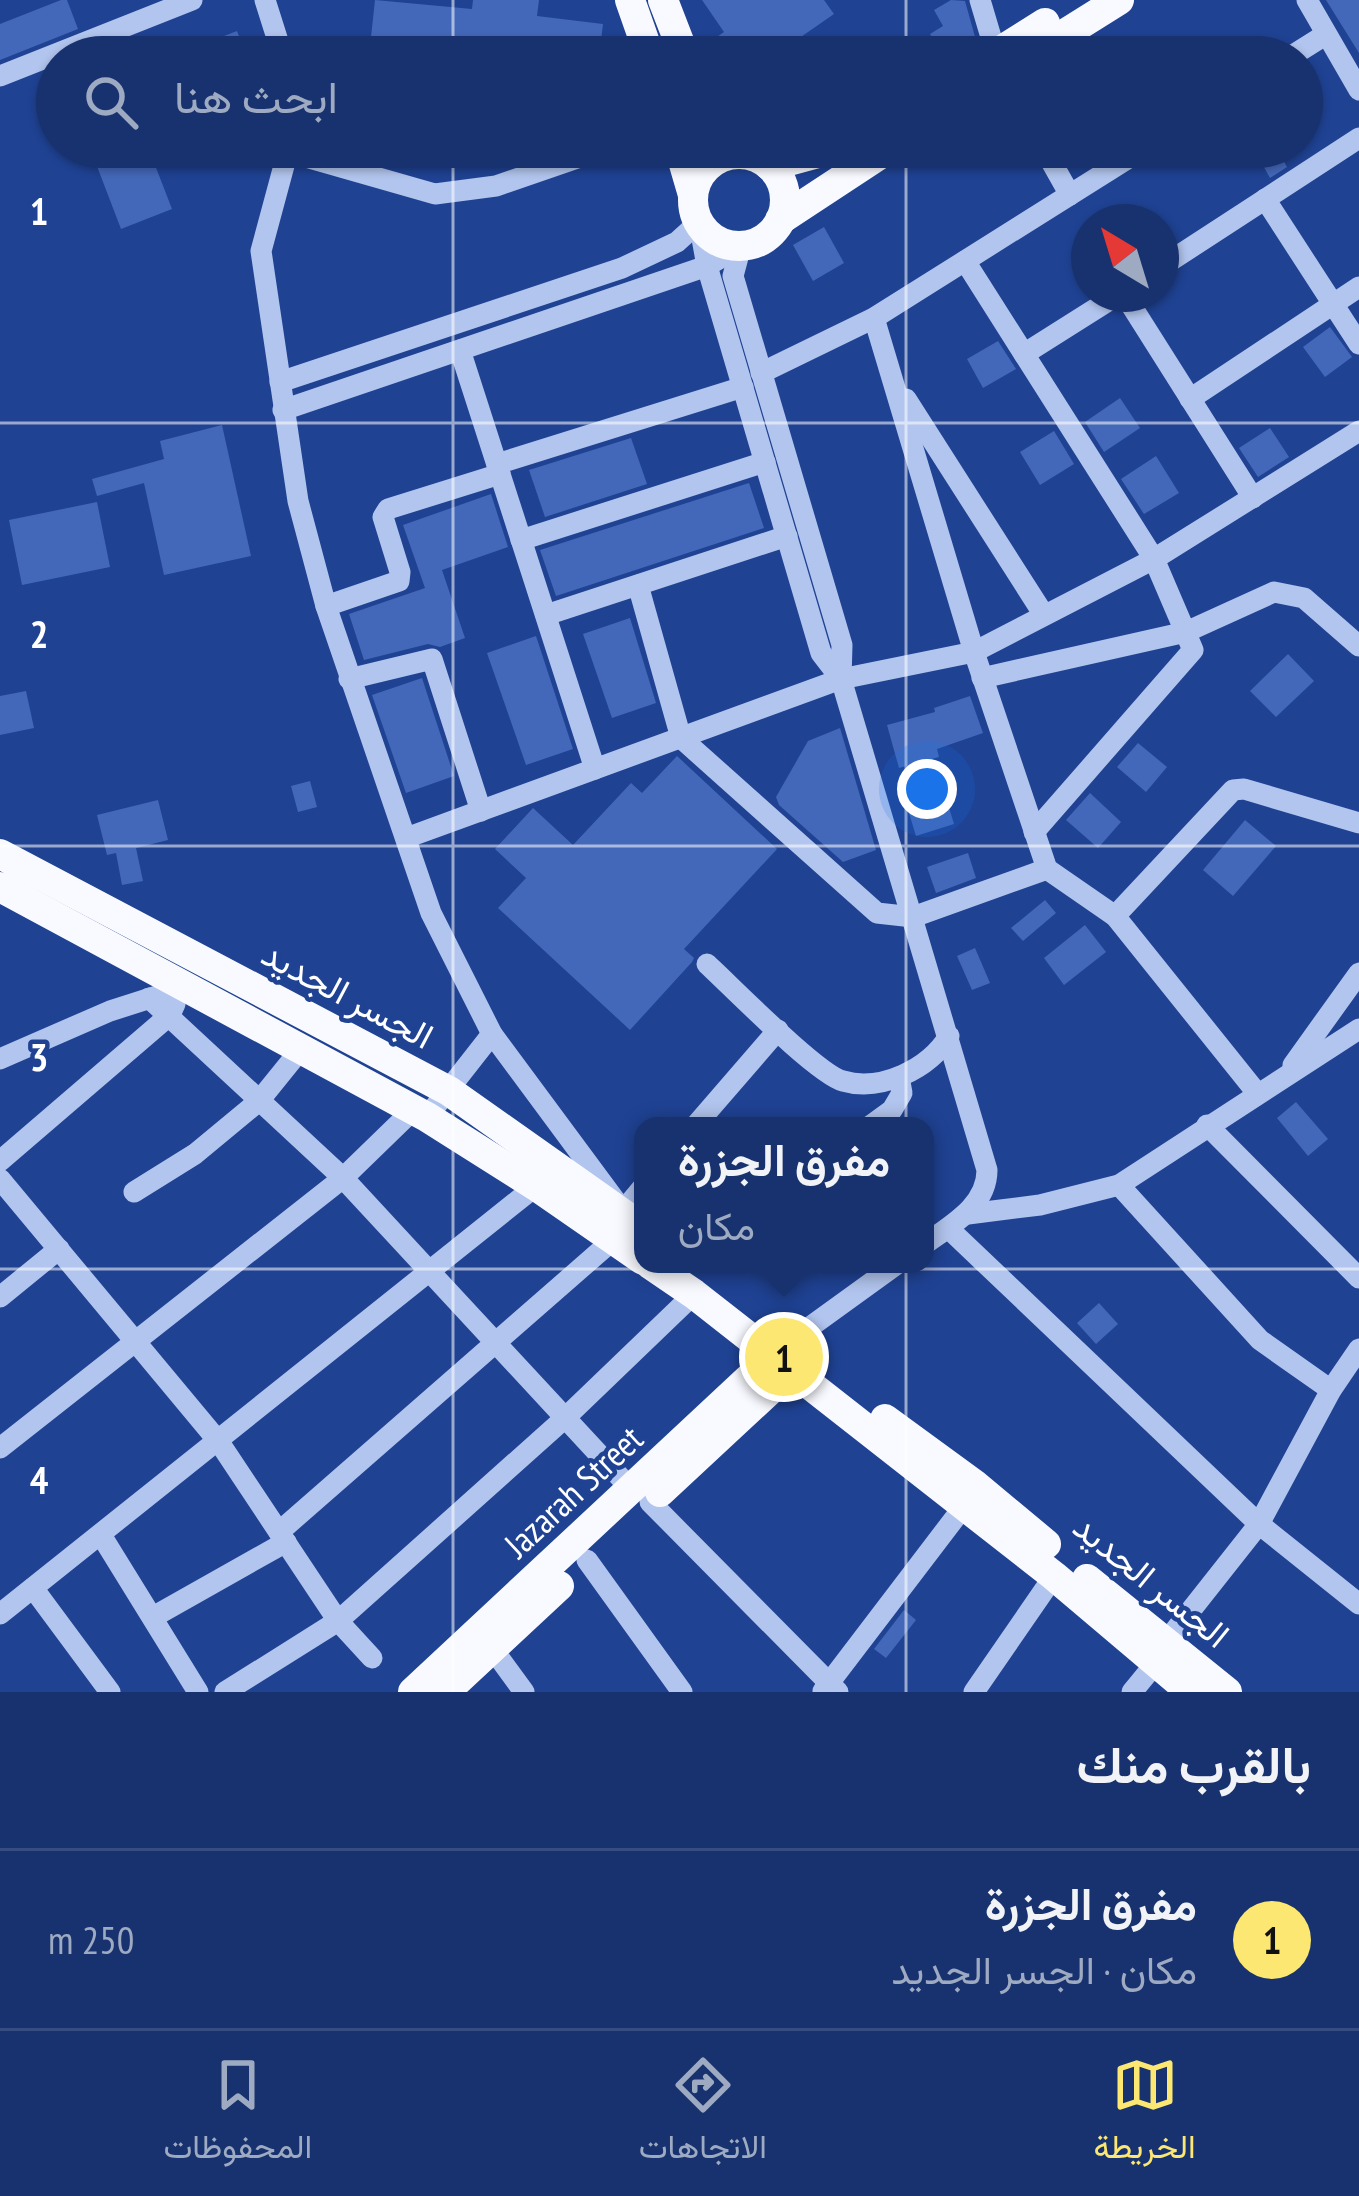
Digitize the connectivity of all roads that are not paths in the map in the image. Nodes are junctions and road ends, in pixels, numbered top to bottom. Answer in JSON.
{"nodes":[{"id":1,"x":192,"y":0,"type":"edge"},
{"id":2,"x":265,"y":0,"type":"edge"},
{"id":3,"x":630,"y":0,"type":"edge"},
{"id":4,"x":663,"y":0,"type":"edge"},
{"id":5,"x":980,"y":0,"type":"edge"},
{"id":6,"x":1080,"y":0,"type":"edge"},
{"id":7,"x":1119,"y":0,"type":"edge"},
{"id":8,"x":1307,"y":0,"type":"edge"},
{"id":9,"x":1325,"y":35,"type":"joint"},
{"id":10,"x":101,"y":36,"type":"edge"},
{"id":11,"x":276,"y":36,"type":"edge"},
{"id":12,"x":643,"y":36,"type":"edge"},
{"id":13,"x":677,"y":36,"type":"edge"},
{"id":14,"x":989,"y":36,"type":"edge"},
{"id":15,"x":1023,"y":36,"type":"edge"},
{"id":16,"x":1062,"y":36,"type":"edge"},
{"id":17,"x":36,"y":62,"type":"edge"},
{"id":18,"x":0,"y":76,"type":"edge"},
{"id":19,"x":1359,"y":90,"type":"edge"},
{"id":20,"x":1359,"y":138,"type":"edge"},
{"id":21,"x":1323,"y":161,"type":"edge"},
{"id":22,"x":284,"y":168,"type":"edge"},
{"id":23,"x":351,"y":168,"type":"edge"},
{"id":24,"x":548,"y":168,"type":"edge"},
{"id":25,"x":686,"y":168,"type":"edge"},
{"id":26,"x":707,"y":168,"type":"edge"},
{"id":27,"x":764,"y":168,"type":"edge"},
{"id":28,"x":859,"y":168,"type":"edge"},
{"id":29,"x":1055,"y":168,"type":"edge"},
{"id":30,"x":1113,"y":168,"type":"edge"},
{"id":31,"x":1313,"y":168,"type":"edge"},
{"id":32,"x":1070,"y":195,"type":"junction"},
{"id":33,"x":1265,"y":199,"type":"junction"},
{"id":34,"x":696,"y":208,"type":"junction"},
{"id":35,"x":780,"y":220,"type":"junction"},
{"id":36,"x":741,"y":246,"type":"junction"},
{"id":37,"x":1179,"y":255,"type":"edge"},
{"id":38,"x":965,"y":261,"type":"junction"},
{"id":39,"x":707,"y":266,"type":"junction"},
{"id":40,"x":1359,"y":287,"type":"edge"},
{"id":41,"x":1333,"y":304,"type":"junction"},
{"id":42,"x":1092,"y":312,"type":"edge"},
{"id":43,"x":1133,"y":312,"type":"edge"},
{"id":44,"x":874,"y":318,"type":"junction"},
{"id":45,"x":1359,"y":344,"type":"edge"},
{"id":46,"x":460,"y":350,"type":"junction"},
{"id":47,"x":1024,"y":354,"type":"junction"},
{"id":48,"x":891,"y":375,"type":"junction"},
{"id":49,"x":752,"y":380,"type":"junction"},
{"id":50,"x":280,"y":382,"type":"junction"},
{"id":51,"x":1190,"y":398,"type":"junction"},
{"id":52,"x":283,"y":410,"type":"junction"},
{"id":53,"x":1359,"y":431,"type":"edge"},
{"id":54,"x":765,"y":463,"type":"junction"},
{"id":55,"x":498,"y":469,"type":"junction"},
{"id":56,"x":1253,"y":498,"type":"junction"},
{"id":57,"x":787,"y":536,"type":"junction"},
{"id":58,"x":521,"y":540,"type":"junction"},
{"id":59,"x":1154,"y":559,"type":"junction"},
{"id":60,"x":638,"y":585,"type":"junction"},
{"id":61,"x":326,"y":606,"type":"junction"},
{"id":62,"x":545,"y":615,"type":"junction"},
{"id":63,"x":1045,"y":615,"type":"junction"},
{"id":64,"x":1186,"y":632,"type":"junction"},
{"id":65,"x":1359,"y":646,"type":"edge"},
{"id":66,"x":974,"y":652,"type":"junction"},
{"id":67,"x":982,"y":677,"type":"junction"},
{"id":68,"x":349,"y":679,"type":"junction"},
{"id":69,"x":842,"y":680,"type":"junction"},
{"id":70,"x":681,"y":738,"type":"junction"},
{"id":71,"x":595,"y":769,"type":"junction"},
{"id":72,"x":481,"y":811,"type":"junction"},
{"id":73,"x":1359,"y":823,"type":"edge"},
{"id":74,"x":1034,"y":832,"type":"junction"},
{"id":75,"x":406,"y":838,"type":"junction"},
{"id":76,"x":0,"y":854,"type":"edge"},
{"id":77,"x":1047,"y":869,"type":"junction"},
{"id":78,"x":0,"y":887,"type":"edge"},
{"id":79,"x":913,"y":916,"type":"junction"},
{"id":80,"x":1115,"y":916,"type":"junction"},
{"id":81,"x":707,"y":964,"type":"dead end"},
{"id":82,"x":1359,"y":973,"type":"edge"},
{"id":83,"x":177,"y":1001,"type":"junction"},
{"id":84,"x":1359,"y":1029,"type":"edge"},
{"id":85,"x":778,"y":1030,"type":"junction"},
{"id":86,"x":491,"y":1034,"type":"junction"},
{"id":87,"x":949,"y":1036,"type":"junction"},
{"id":88,"x":301,"y":1049,"type":"junction"},
{"id":89,"x":0,"y":1059,"type":"edge"},
{"id":90,"x":1285,"y":1075,"type":"junction"},
{"id":91,"x":898,"y":1077,"type":"junction"},
{"id":92,"x":449,"y":1091,"type":"junction"},
{"id":93,"x":1257,"y":1093,"type":"junction"},
{"id":94,"x":259,"y":1101,"type":"junction"},
{"id":95,"x":420,"y":1114,"type":"junction"},
{"id":96,"x":703,"y":1117,"type":"edge"},
{"id":97,"x":882,"y":1117,"type":"edge"},
{"id":98,"x":1207,"y":1125,"type":"junction"},
{"id":99,"x":0,"y":1161,"type":"edge"},
{"id":100,"x":343,"y":1178,"type":"junction"},
{"id":101,"x":0,"y":1179,"type":"edge"},
{"id":102,"x":1119,"y":1185,"type":"junction"},
{"id":103,"x":536,"y":1186,"type":"junction"},
{"id":104,"x":134,"y":1192,"type":"dead end"},
{"id":105,"x":968,"y":1214,"type":"junction"},
{"id":106,"x":630,"y":1216,"type":"edge"},
{"id":107,"x":948,"y":1228,"type":"junction"},
{"id":108,"x":934,"y":1238,"type":"edge"},
{"id":109,"x":59,"y":1250,"type":"junction"},
{"id":110,"x":431,"y":1272,"type":"junction"},
{"id":111,"x":886,"y":1273,"type":"edge"},
{"id":112,"x":1359,"y":1278,"type":"edge"},
{"id":113,"x":690,"y":1279,"type":"edge"},
{"id":114,"x":0,"y":1297,"type":"edge"},
{"id":115,"x":135,"y":1341,"type":"junction"},
{"id":116,"x":496,"y":1343,"type":"junction"},
{"id":117,"x":1359,"y":1349,"type":"edge"},
{"id":118,"x":787,"y":1358,"type":"junction"},
{"id":119,"x":1331,"y":1390,"type":"junction"},
{"id":120,"x":565,"y":1418,"type":"junction"},
{"id":121,"x":219,"y":1442,"type":"junction"},
{"id":122,"x":0,"y":1448,"type":"edge"},
{"id":123,"x":641,"y":1496,"type":"junction"},
{"id":124,"x":964,"y":1506,"type":"junction"},
{"id":125,"x":1259,"y":1523,"type":"junction"},
{"id":126,"x":100,"y":1534,"type":"junction"},
{"id":127,"x":283,"y":1537,"type":"junction"},
{"id":128,"x":587,"y":1560,"type":"junction"},
{"id":129,"x":1054,"y":1576,"type":"junction"},
{"id":130,"x":33,"y":1588,"type":"junction"},
{"id":131,"x":1357,"y":1600,"type":"edge"},
{"id":132,"x":0,"y":1614,"type":"edge"},
{"id":133,"x":153,"y":1618,"type":"junction"},
{"id":134,"x":338,"y":1622,"type":"junction"},
{"id":135,"x":492,"y":1648,"type":"junction"},
{"id":136,"x":1160,"y":1654,"type":"junction"},
{"id":137,"x":372,"y":1658,"type":"dead end"},
{"id":138,"x":830,"y":1689,"type":"edge"},
{"id":139,"x":110,"y":1692,"type":"edge"},
{"id":140,"x":198,"y":1692,"type":"edge"},
{"id":141,"x":225,"y":1692,"type":"edge"},
{"id":142,"x":413,"y":1692,"type":"edge"},
{"id":143,"x":445,"y":1692,"type":"edge"},
{"id":144,"x":524,"y":1692,"type":"edge"},
{"id":145,"x":682,"y":1692,"type":"edge"},
{"id":146,"x":974,"y":1692,"type":"edge"},
{"id":147,"x":1132,"y":1692,"type":"edge"},
{"id":148,"x":1191,"y":1692,"type":"edge"},
{"id":149,"x":1227,"y":1692,"type":"edge"}],
"edges":[{"from":1,"to":10,"type":"street"},
{"from":2,"to":11,"type":"street"},
{"from":3,"to":12,"type":"main road"},
{"from":4,"to":13,"type":"main road"},
{"from":5,"to":14,"type":"street"},
{"from":6,"to":15,"type":"main road"},
{"from":7,"to":16,"type":"main road"},
{"from":8,"to":9,"type":"street"},
{"from":9,"to":19,"type":"street"},
{"from":17,"to":18,"type":"street"},
{"from":20,"to":21,"type":"street"},
{"from":22,"to":50,"type":"street"},
{"from":23,"to":24,"type":"street"},
{"from":25,"to":34,"type":"main road"},
{"from":26,"to":34,"type":"main road"},
{"from":27,"to":35,"type":"main road"},
{"from":28,"to":35,"type":"main road"},
{"from":29,"to":32,"type":"street"},
{"from":30,"to":32,"type":"street"},
{"from":31,"to":33,"type":"street"},
{"from":32,"to":38,"type":"street"},
{"from":33,"to":37,"type":"street"},
{"from":33,"to":41,"type":"street"},
{"from":34,"to":36,"type":"main road"},
{"from":34,"to":39,"type":"street"},
{"from":34,"to":50,"type":"street"},
{"from":35,"to":36,"type":"main road"},
{"from":36,"to":39,"type":"street"},
{"from":36,"to":49,"type":"street"},
{"from":38,"to":44,"type":"street"},
{"from":38,"to":47,"type":"street"},
{"from":39,"to":46,"type":"street"},
{"from":39,"to":49,"type":"street"},
{"from":40,"to":41,"type":"street"},
{"from":41,"to":45,"type":"street"},
{"from":41,"to":51,"type":"street"},
{"from":42,"to":47,"type":"street"},
{"from":43,"to":51,"type":"street"},
{"from":44,"to":48,"type":"street"},
{"from":44,"to":49,"type":"street"},
{"from":46,"to":52,"type":"street"},
{"from":46,"to":55,"type":"street"},
{"from":47,"to":59,"type":"street"},
{"from":48,"to":63,"type":"street"},
{"from":48,"to":66,"type":"street"},
{"from":49,"to":54,"type":"street"},
{"from":49,"to":55,"type":"street"},
{"from":49,"to":69,"type":"street"},
{"from":50,"to":52,"type":"street"},
{"from":51,"to":56,"type":"street"},
{"from":52,"to":61,"type":"street"},
{"from":53,"to":56,"type":"street"},
{"from":54,"to":57,"type":"street"},
{"from":54,"to":58,"type":"street"},
{"from":55,"to":58,"type":"street"},
{"from":55,"to":61,"type":"street"},
{"from":56,"to":59,"type":"street"},
{"from":57,"to":60,"type":"street"},
{"from":57,"to":69,"type":"street"},
{"from":58,"to":62,"type":"street"},
{"from":59,"to":63,"type":"street"},
{"from":59,"to":64,"type":"street"},
{"from":60,"to":62,"type":"street"},
{"from":60,"to":70,"type":"street"},
{"from":61,"to":68,"type":"street"},
{"from":62,"to":71,"type":"street"},
{"from":63,"to":66,"type":"street"},
{"from":64,"to":65,"type":"street"},
{"from":64,"to":67,"type":"street"},
{"from":64,"to":74,"type":"street"},
{"from":66,"to":67,"type":"street"},
{"from":66,"to":69,"type":"street"},
{"from":67,"to":74,"type":"street"},
{"from":68,"to":72,"type":"street"},
{"from":68,"to":75,"type":"street"},
{"from":69,"to":70,"type":"street"},
{"from":69,"to":79,"type":"street"},
{"from":70,"to":71,"type":"street"},
{"from":70,"to":79,"type":"street"},
{"from":71,"to":72,"type":"street"},
{"from":72,"to":75,"type":"street"},
{"from":73,"to":80,"type":"street"},
{"from":74,"to":77,"type":"street"},
{"from":75,"to":86,"type":"street"},
{"from":76,"to":92,"type":"main road","name":"الجسر الجديد"},
{"from":77,"to":79,"type":"street"},
{"from":77,"to":80,"type":"street"},
{"from":78,"to":83,"type":"main road","name":"الجسر الجديد"},
{"from":79,"to":87,"type":"street"},
{"from":80,"to":93,"type":"street"},
{"from":81,"to":85,"type":"street"},
{"from":82,"to":90,"type":"street"},
{"from":83,"to":88,"type":"main road","name":"الجسر الجديد"},
{"from":83,"to":89,"type":"street"},
{"from":83,"to":94,"type":"street"},
{"from":83,"to":99,"type":"street"},
{"from":84,"to":90,"type":"street"},
{"from":85,"to":91,"type":"street"},
{"from":85,"to":96,"type":"street"},
{"from":86,"to":92,"type":"street"},
{"from":86,"to":106,"type":"street"},
{"from":87,"to":91,"type":"street"},
{"from":87,"to":105,"type":"street"},
{"from":88,"to":94,"type":"street"},
{"from":88,"to":95,"type":"main road","name":"الجسر الجديد"},
{"from":90,"to":93,"type":"street"},
{"from":91,"to":97,"type":"street"},
{"from":92,"to":95,"type":"street"},
{"from":92,"to":106,"type":"main road","name":"الجسر الجديد"},
{"from":93,"to":98,"type":"street"},
{"from":94,"to":100,"type":"street"},
{"from":94,"to":104,"type":"street"},
{"from":95,"to":100,"type":"street"},
{"from":95,"to":103,"type":"main road","name":"الجسر الجديد"},
{"from":98,"to":102,"type":"street"},
{"from":98,"to":112,"type":"street"},
{"from":100,"to":110,"type":"street"},
{"from":100,"to":115,"type":"street"},
{"from":101,"to":109,"type":"street"},
{"from":102,"to":105,"type":"street"},
{"from":102,"to":119,"type":"street"},
{"from":103,"to":106,"type":"main road","name":"الجسر الجديد"},
{"from":103,"to":110,"type":"street"},
{"from":105,"to":107,"type":"street"},
{"from":106,"to":116,"type":"street"},
{"from":107,"to":108,"type":"street"},
{"from":107,"to":125,"type":"street"},
{"from":109,"to":114,"type":"street"},
{"from":109,"to":115,"type":"street"},
{"from":110,"to":116,"type":"street"},
{"from":110,"to":121,"type":"street"},
{"from":111,"to":118,"type":"street"},
{"from":113,"to":118,"type":"main road","name":"الجسر الجديد"},
{"from":113,"to":120,"type":"street"},
{"from":115,"to":121,"type":"street"},
{"from":115,"to":122,"type":"street"},
{"from":116,"to":120,"type":"street"},
{"from":116,"to":127,"type":"street"},
{"from":117,"to":119,"type":"street"},
{"from":118,"to":123,"type":"main road","name":"Jazarah Street"},
{"from":118,"to":124,"type":"main road","name":"الجسر الجديد"},
{"from":118,"to":136,"type":"main road","name":"الجسر الجديد"},
{"from":119,"to":125,"type":"street"},
{"from":120,"to":123,"type":"street"},
{"from":120,"to":134,"type":"street"},
{"from":121,"to":126,"type":"street"},
{"from":121,"to":127,"type":"street"},
{"from":123,"to":128,"type":"main road","name":"Jazarah Street"},
{"from":123,"to":138,"type":"street"},
{"from":123,"to":142,"type":"main road","name":"Jazarah Street"},
{"from":124,"to":129,"type":"main road","name":"الجسر الجديد"},
{"from":124,"to":138,"type":"street"},
{"from":125,"to":131,"type":"street"},
{"from":125,"to":136,"type":"street"},
{"from":126,"to":130,"type":"street"},
{"from":126,"to":133,"type":"street"},
{"from":127,"to":133,"type":"street"},
{"from":127,"to":134,"type":"street"},
{"from":128,"to":135,"type":"main road","name":"Jazarah Street"},
{"from":128,"to":145,"type":"street"},
{"from":129,"to":136,"type":"main road","name":"الجسر الجديد"},
{"from":129,"to":146,"type":"street"},
{"from":130,"to":132,"type":"street"},
{"from":130,"to":139,"type":"street"},
{"from":133,"to":140,"type":"street"},
{"from":134,"to":137,"type":"street"},
{"from":134,"to":141,"type":"street"},
{"from":135,"to":143,"type":"main road","name":"Jazarah Street"},
{"from":135,"to":144,"type":"street"},
{"from":136,"to":147,"type":"street"},
{"from":136,"to":148,"type":"main road","name":"الجسر الجديد"},
{"from":136,"to":149,"type":"main road","name":"الجسر الجديد"}]}
